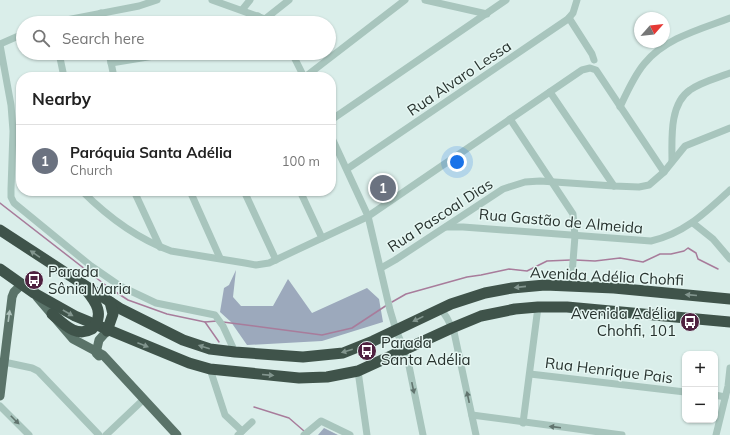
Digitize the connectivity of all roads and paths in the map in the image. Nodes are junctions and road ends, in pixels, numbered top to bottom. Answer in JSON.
{"nodes":[{"id":1,"x":157,"y":0,"type":"edge"},
{"id":2,"x":212,"y":0,"type":"edge"},
{"id":3,"x":250,"y":0,"type":"edge"},
{"id":4,"x":289,"y":0,"type":"edge"},
{"id":5,"x":405,"y":0,"type":"edge"},
{"id":6,"x":425,"y":0,"type":"edge"},
{"id":7,"x":506,"y":0,"type":"edge"},
{"id":8,"x":577,"y":0,"type":"edge"},
{"id":9,"x":242,"y":10,"type":"junction"},
{"id":10,"x":101,"y":13,"type":"junction"},
{"id":11,"x":487,"y":14,"type":"junction"},
{"id":12,"x":86,"y":16,"type":"edge"},
{"id":13,"x":102,"y":16,"type":"edge"},
{"id":14,"x":258,"y":16,"type":"edge"},
{"id":15,"x":269,"y":16,"type":"edge"},
{"id":16,"x":569,"y":18,"type":"junction"},
{"id":17,"x":730,"y":18,"type":"edge"},
{"id":18,"x":16,"y":37,"type":"edge"},
{"id":19,"x":0,"y":45,"type":"edge"},
{"id":20,"x":336,"y":53,"type":"edge"},
{"id":21,"x":60,"y":60,"type":"edge"},
{"id":22,"x":111,"y":60,"type":"edge"},
{"id":23,"x":130,"y":60,"type":"edge"},
{"id":24,"x":296,"y":60,"type":"edge"},
{"id":25,"x":327,"y":60,"type":"edge"},
{"id":26,"x":594,"y":60,"type":"dead end"},
{"id":27,"x":112,"y":63,"type":"junction"},
{"id":28,"x":63,"y":72,"type":"edge"},
{"id":29,"x":113,"y":72,"type":"edge"},
{"id":30,"x":302,"y":72,"type":"edge"},
{"id":31,"x":311,"y":72,"type":"edge"},
{"id":32,"x":730,"y":73,"type":"edge"},
{"id":33,"x":550,"y":92,"type":"junction"},
{"id":34,"x":620,"y":107,"type":"junction"},
{"id":35,"x":336,"y":117,"type":"edge"},
{"id":36,"x":510,"y":119,"type":"junction"},
{"id":37,"x":730,"y":128,"type":"edge"},
{"id":38,"x":336,"y":146,"type":"edge"},
{"id":39,"x":672,"y":161,"type":"junction"},
{"id":40,"x":347,"y":169,"type":"junction"},
{"id":41,"x":664,"y":172,"type":"junction"},
{"id":42,"x":552,"y":181,"type":"junction"},
{"id":43,"x":614,"y":186,"type":"junction"},
{"id":44,"x":730,"y":190,"type":"edge"},
{"id":45,"x":87,"y":196,"type":"edge"},
{"id":46,"x":136,"y":196,"type":"edge"},
{"id":47,"x":192,"y":196,"type":"edge"},
{"id":48,"x":246,"y":196,"type":"edge"},
{"id":49,"x":302,"y":196,"type":"edge"},
{"id":50,"x":368,"y":216,"type":"junction"},
{"id":51,"x":693,"y":223,"type":"junction"},
{"id":52,"x":445,"y":227,"type":"junction"},
{"id":53,"x":0,"y":230,"type":"edge"},
{"id":54,"x":574,"y":236,"type":"junction"},
{"id":55,"x":322,"y":238,"type":"junction"},
{"id":56,"x":160,"y":247,"type":"junction"},
{"id":57,"x":220,"y":258,"type":"junction"},
{"id":58,"x":730,"y":259,"type":"edge"},
{"id":59,"x":276,"y":260,"type":"junction"},
{"id":60,"x":381,"y":268,"type":"junction"},
{"id":61,"x":0,"y":270,"type":"edge"},
{"id":62,"x":79,"y":283,"type":"junction"},
{"id":63,"x":21,"y":285,"type":"junction"},
{"id":64,"x":571,"y":286,"type":"junction"},
{"id":65,"x":34,"y":293,"type":"junction"},
{"id":66,"x":730,"y":299,"type":"edge"},
{"id":67,"x":110,"y":302,"type":"junction"},
{"id":68,"x":538,"y":307,"type":"junction"},
{"id":69,"x":441,"y":309,"type":"junction"},
{"id":70,"x":52,"y":314,"type":"junction"},
{"id":71,"x":730,"y":322,"type":"edge"},
{"id":72,"x":95,"y":326,"type":"junction"},
{"id":73,"x":452,"y":328,"type":"junction"},
{"id":74,"x":107,"y":330,"type":"junction"},
{"id":75,"x":400,"y":340,"type":"junction"},
{"id":76,"x":235,"y":352,"type":"junction"},
{"id":77,"x":96,"y":353,"type":"junction"},
{"id":78,"x":4,"y":362,"type":"junction"},
{"id":79,"x":730,"y":368,"type":"edge"},
{"id":80,"x":210,"y":369,"type":"junction"},
{"id":81,"x":358,"y":371,"type":"junction"},
{"id":82,"x":530,"y":374,"type":"junction"},
{"id":83,"x":729,"y":388,"type":"edge"},
{"id":84,"x":682,"y":392,"type":"edge"},
{"id":85,"x":0,"y":396,"type":"edge"},
{"id":86,"x":726,"y":400,"type":"edge"},
{"id":87,"x":142,"y":401,"type":"junction"},
{"id":88,"x":0,"y":406,"type":"edge"},
{"id":89,"x":472,"y":415,"type":"junction"},
{"id":90,"x":252,"y":422,"type":"dead end"},
{"id":91,"x":523,"y":423,"type":"junction"},
{"id":92,"x":240,"y":433,"type":"edge"},
{"id":93,"x":29,"y":435,"type":"edge"},
{"id":94,"x":99,"y":435,"type":"edge"},
{"id":95,"x":106,"y":435,"type":"edge"},
{"id":96,"x":169,"y":435,"type":"edge"},
{"id":97,"x":177,"y":435,"type":"edge"},
{"id":98,"x":304,"y":435,"type":"edge"},
{"id":99,"x":350,"y":435,"type":"edge"},
{"id":100,"x":367,"y":435,"type":"edge"},
{"id":101,"x":423,"y":435,"type":"edge"},
{"id":102,"x":476,"y":435,"type":"edge"},
{"id":103,"x":622,"y":435,"type":"edge"},
{"id":104,"x":716,"y":435,"type":"edge"}],
"edges":[{"from":1,"to":10,"type":"street"},
{"from":2,"to":9,"type":"street"},
{"from":3,"to":9,"type":"street"},
{"from":4,"to":15,"type":"street"},
{"from":5,"to":20,"type":"street"},
{"from":6,"to":11,"type":"street"},
{"from":7,"to":11,"type":"street"},
{"from":8,"to":16,"type":"street"},
{"from":9,"to":14,"type":"street"},
{"from":10,"to":12,"type":"street"},
{"from":10,"to":13,"type":"street"},
{"from":11,"to":35,"type":"street"},
{"from":16,"to":26,"type":"street"},
{"from":16,"to":40,"type":"street","name":"Rua Alvaro Lessa"},
{"from":17,"to":34,"type":"street"},
{"from":18,"to":19,"type":"street"},
{"from":19,"to":76,"type":"street"},
{"from":21,"to":28,"type":"street"},
{"from":22,"to":27,"type":"street"},
{"from":23,"to":27,"type":"street"},
{"from":24,"to":30,"type":"street"},
{"from":25,"to":31,"type":"street"},
{"from":27,"to":29,"type":"street"},
{"from":32,"to":39,"type":"street"},
{"from":33,"to":34,"type":"street"},
{"from":33,"to":36,"type":"street"},
{"from":33,"to":43,"type":"street"},
{"from":34,"to":41,"type":"street"},
{"from":36,"to":42,"type":"street"},
{"from":36,"to":50,"type":"street"},
{"from":37,"to":39,"type":"street","name":"Rua Pascoal Dias"},
{"from":38,"to":40,"type":"street"},
{"from":39,"to":41,"type":"street","name":"Rua Pascoal Dias"},
{"from":40,"to":50,"type":"street"},
{"from":41,"to":43,"type":"street","name":"Rua Pascoal Dias"},
{"from":42,"to":43,"type":"street","name":"Rua Pascoal Dias"},
{"from":42,"to":52,"type":"street","name":"Rua Pascoal Dias"},
{"from":42,"to":54,"type":"street"},
{"from":44,"to":51,"type":"street","name":"Rua Gastão de Almeida"},
{"from":45,"to":56,"type":"street"},
{"from":46,"to":56,"type":"street"},
{"from":47,"to":57,"type":"street"},
{"from":48,"to":59,"type":"street"},
{"from":49,"to":55,"type":"street"},
{"from":50,"to":55,"type":"street"},
{"from":50,"to":60,"type":"street"},
{"from":51,"to":54,"type":"street","name":"Rua Gastão de Almeida"},
{"from":51,"to":58,"type":"street"},
{"from":52,"to":54,"type":"street","name":"Rua Gastão de Almeida"},
{"from":52,"to":60,"type":"street","name":"Rua Pascoal Dias"},
{"from":62,"to":53,"type":"highway","name":"Avenida Adélia Chohfi","one_way":true},
{"from":54,"to":64,"type":"street"},
{"from":55,"to":59,"type":"street"},
{"from":56,"to":57,"type":"street"},
{"from":57,"to":59,"type":"street"},
{"from":60,"to":75,"type":"street"},
{"from":61,"to":63,"type":"highway","name":"Avenida Adélia Chohfi"},
{"from":62,"to":67,"type":"highway","name":"Avenida Adélia Chohfi"},
{"from":62,"to":72,"type":"highway"},
{"from":63,"to":65,"type":"highway","name":"Avenida Adélia Chohfi"},
{"from":78,"to":63,"type":"main road","one_way":true},
{"from":66,"to":64,"type":"highway","name":"Avenida Adélia Chohfi","one_way":true},
{"from":64,"to":69,"type":"highway","name":"Avenida Adélia Chohfi","one_way":true},
{"from":65,"to":70,"type":"main road"},
{"from":65,"to":72,"type":"highway","name":"Avenida Adélia Chohfi","one_way":true},
{"from":67,"to":74,"type":"highway"},
{"from":76,"to":67,"type":"highway","name":"Avenida Adélia Chohfi","one_way":true},
{"from":68,"to":71,"type":"highway","name":"Avenida Adélia Chohfi"},
{"from":68,"to":73,"type":"highway","name":"Avenida Adélia Chohfi"},
{"from":68,"to":82,"type":"street"},
{"from":69,"to":73,"type":"street"},
{"from":69,"to":75,"type":"highway","name":"Avenida Adélia Chohfi","one_way":true},
{"from":70,"to":72,"type":"highway"},
{"from":70,"to":77,"type":"main road"},
{"from":72,"to":74,"type":"highway","name":"Avenida Adélia Chohfi"},
{"from":73,"to":75,"type":"highway","name":"Avenida Adélia Chohfi"},
{"from":89,"to":73,"type":"street","one_way":true},
{"from":74,"to":77,"type":"main road"},
{"from":74,"to":80,"type":"highway","name":"Avenida Adélia Chohfi","one_way":true},
{"from":75,"to":76,"type":"highway","name":"Avenida Adélia Chohfi","one_way":true},
{"from":75,"to":81,"type":"highway","name":"Avenida Adélia Chohfi"},
{"from":75,"to":101,"type":"street","one_way":true},
{"from":77,"to":87,"type":"main road"},
{"from":78,"to":85,"type":"main road"},
{"from":78,"to":94,"type":"street"},
{"from":79,"to":83,"type":"street"},
{"from":80,"to":81,"type":"highway","name":"Avenida Adélia Chohfi","one_way":true},
{"from":80,"to":92,"type":"street"},
{"from":81,"to":100,"type":"street"},
{"from":82,"to":84,"type":"street","name":"Rua Henrique Pais"},
{"from":82,"to":91,"type":"street"},
{"from":83,"to":86,"type":"street"},
{"from":86,"to":104,"type":"street"},
{"from":87,"to":95,"type":"street"},
{"from":87,"to":96,"type":"main road"},
{"from":87,"to":97,"type":"main road"},
{"from":88,"to":93,"type":"street","one_way":true},
{"from":89,"to":91,"type":"street"},
{"from":89,"to":102,"type":"street"},
{"from":90,"to":92,"type":"street"},
{"from":103,"to":91,"type":"street","one_way":true},
{"from":98,"to":99,"type":"street"}]}
